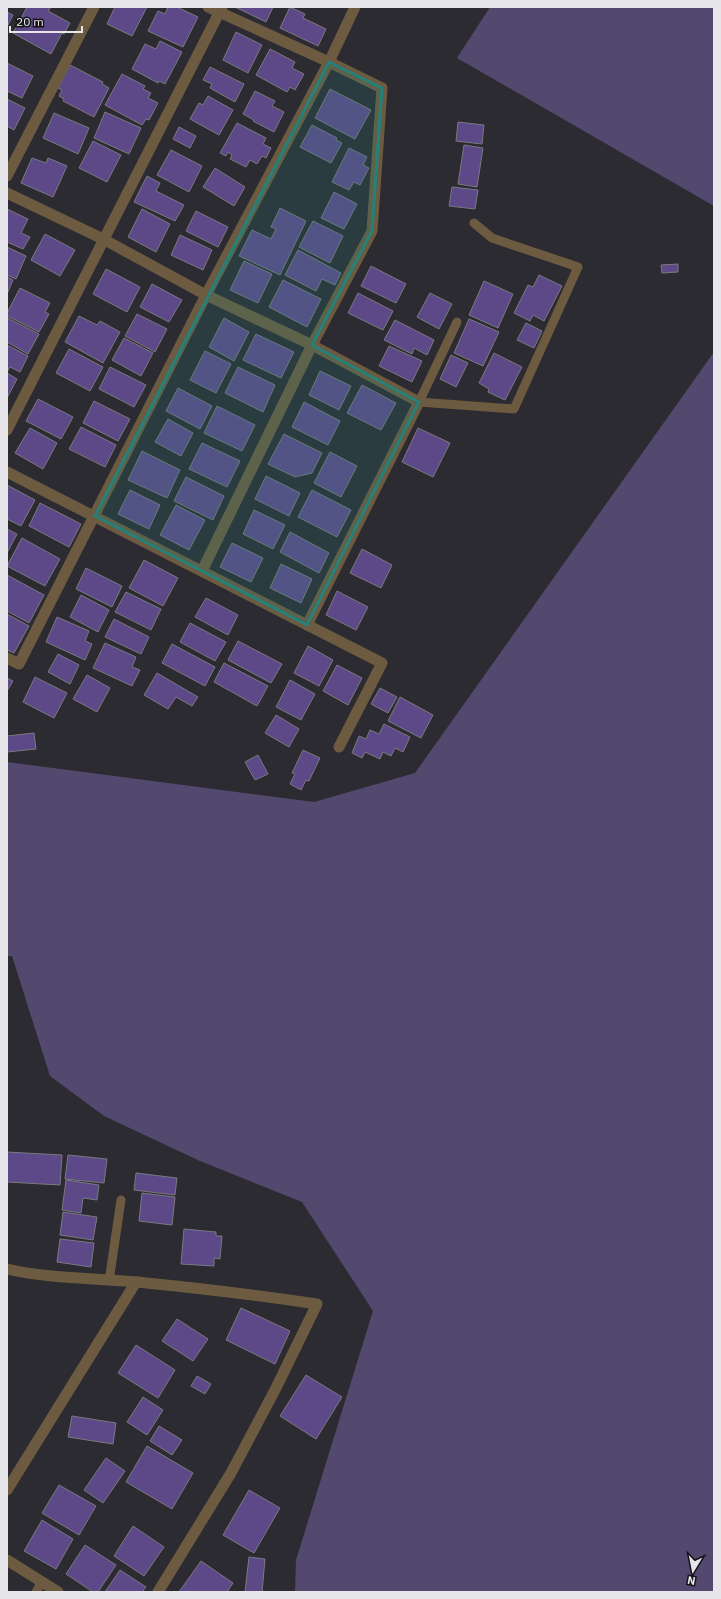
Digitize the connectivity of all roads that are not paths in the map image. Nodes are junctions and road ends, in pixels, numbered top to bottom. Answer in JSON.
{"nodes":[{"id":1,"x":94,"y":7,"type":"edge"},
{"id":2,"x":208,"y":7,"type":"edge"},
{"id":3,"x":355,"y":7,"type":"edge"},
{"id":4,"x":221,"y":10,"type":"edge"},
{"id":5,"x":329,"y":62,"type":"junction"},
{"id":6,"x":7,"y":176,"type":"edge"},
{"id":7,"x":7,"y":193,"type":"edge"},
{"id":8,"x":474,"y":223,"type":"dead end"},
{"id":9,"x":103,"y":239,"type":"junction"},
{"id":10,"x":206,"y":296,"type":"junction"},
{"id":11,"x":457,"y":322,"type":"dead end"},
{"id":12,"x":312,"y":345,"type":"junction"},
{"id":13,"x":419,"y":402,"type":"junction"},
{"id":14,"x":7,"y":430,"type":"edge"},
{"id":15,"x":7,"y":472,"type":"edge"},
{"id":16,"x":95,"y":516,"type":"junction"},
{"id":17,"x":202,"y":571,"type":"junction"},
{"id":18,"x":307,"y":625,"type":"junction"},
{"id":19,"x":7,"y":658,"type":"edge"},
{"id":20,"x":339,"y":747,"type":"dead end"},
{"id":21,"x":121,"y":1200,"type":"dead end"},
{"id":22,"x":7,"y":1269,"type":"edge"},
{"id":23,"x":109,"y":1281,"type":"junction"},
{"id":24,"x":136,"y":1282,"type":"junction"},
{"id":25,"x":7,"y":1490,"type":"edge"},
{"id":26,"x":7,"y":1560,"type":"edge"},
{"id":27,"x":38,"y":1587,"type":"edge"},
{"id":28,"x":58,"y":1592,"type":"edge"},
{"id":29,"x":158,"y":1592,"type":"edge"}],
"edges":[{"from":1,"to":6,"type":"street"},
{"from":2,"to":4,"type":"street"},
{"from":3,"to":5,"type":"street"},
{"from":4,"to":5,"type":"street"},
{"from":4,"to":9,"type":"street"},
{"from":5,"to":10,"type":"street"},
{"from":5,"to":12,"type":"street"},
{"from":7,"to":9,"type":"street"},
{"from":8,"to":13,"type":"lane"},
{"from":9,"to":10,"type":"street"},
{"from":9,"to":14,"type":"street"},
{"from":10,"to":12,"type":"street"},
{"from":10,"to":16,"type":"street"},
{"from":11,"to":13,"type":"lane"},
{"from":12,"to":13,"type":"street"},
{"from":12,"to":17,"type":"street"},
{"from":13,"to":18,"type":"street"},
{"from":15,"to":16,"type":"street"},
{"from":16,"to":17,"type":"street"},
{"from":16,"to":19,"type":"street"},
{"from":17,"to":18,"type":"street"},
{"from":18,"to":20,"type":"street"},
{"from":21,"to":23,"type":"lane"},
{"from":22,"to":23,"type":"street"},
{"from":23,"to":24,"type":"street"},
{"from":24,"to":25,"type":"street"},
{"from":24,"to":29,"type":"street"},
{"from":26,"to":27,"type":"street"},
{"from":27,"to":28,"type":"street"}]}
